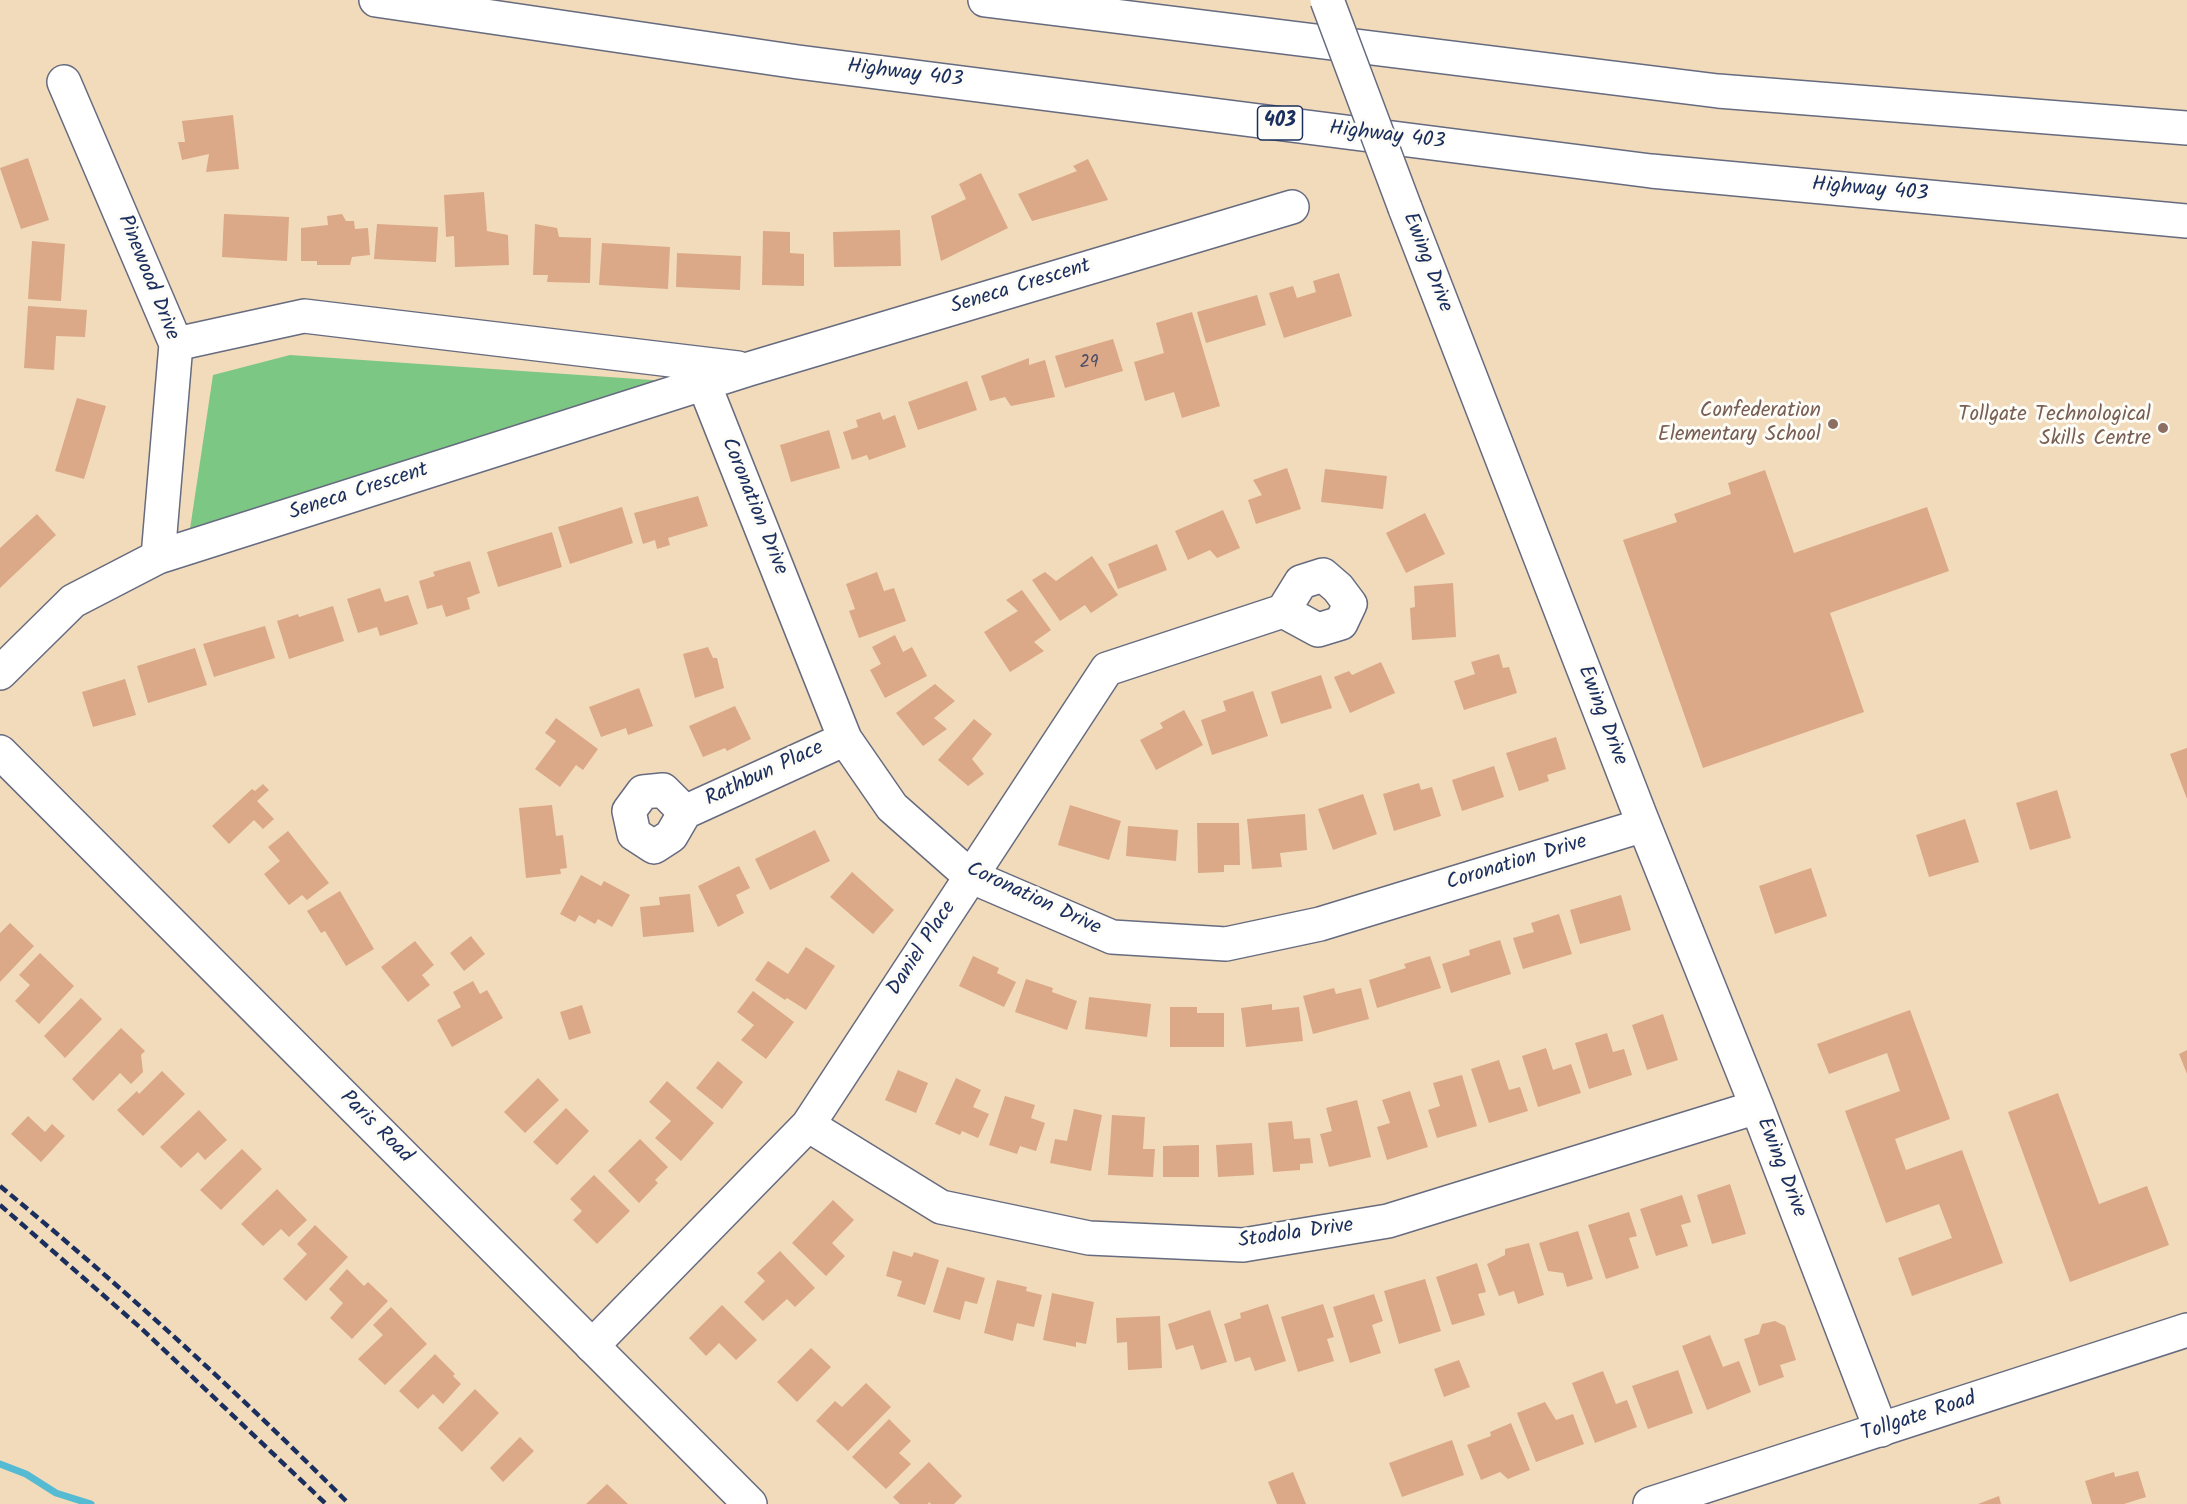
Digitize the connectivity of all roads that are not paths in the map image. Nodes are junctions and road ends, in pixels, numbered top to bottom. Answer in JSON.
{"nodes":[{"id":1,"x":376,"y":0,"type":"edge"},
{"id":2,"x":985,"y":0,"type":"edge"},
{"id":3,"x":1327,"y":0,"type":"edge"},
{"id":4,"x":64,"y":82,"type":"dead end"},
{"id":5,"x":2187,"y":128,"type":"edge"},
{"id":6,"x":1292,"y":207,"type":"dead end"},
{"id":7,"x":2187,"y":221,"type":"edge"},
{"id":8,"x":176,"y":344,"type":"junction"},
{"id":9,"x":749,"y":369,"type":"junction"},
{"id":10,"x":704,"y":384,"type":"junction"},
{"id":11,"x":158,"y":557,"type":"junction"},
{"id":12,"x":1283,"y":611,"type":"dead end"},
{"id":13,"x":0,"y":674,"type":"edge"},
{"id":14,"x":845,"y":739,"type":"junction"},
{"id":15,"x":0,"y":752,"type":"edge"},
{"id":16,"x":685,"y":812,"type":"dead end"},
{"id":17,"x":1644,"y":825,"type":"junction"},
{"id":18,"x":970,"y":876,"type":"junction"},
{"id":19,"x":1756,"y":1107,"type":"junction"},
{"id":20,"x":808,"y":1125,"type":"junction"},
{"id":21,"x":2187,"y":1330,"type":"edge"},
{"id":22,"x":592,"y":1346,"type":"junction"},
{"id":23,"x":1881,"y":1430,"type":"junction"},
{"id":24,"x":750,"y":1504,"type":"edge"},
{"id":25,"x":1650,"y":1504,"type":"edge"}],
"edges":[{"from":1,"to":7,"type":"main road","name":"Highway 403","number":"403"},
{"from":2,"to":5,"type":"main road"},
{"from":3,"to":17,"type":"main road","name":"Ewing Drive","bridge":true},
{"from":4,"to":8,"type":"main road","name":"Pinewood Drive"},
{"from":6,"to":9,"type":"main road","name":"Seneca Crescent"},
{"from":8,"to":9,"type":"main road","name":"Seneca Crescent"},
{"from":8,"to":11,"type":"main road","name":"Pinewood Drive"},
{"from":9,"to":10,"type":"main road","name":"Seneca Crescent"},
{"from":10,"to":11,"type":"main road","name":"Seneca Crescent"},
{"from":10,"to":14,"type":"main road","name":"Coronation Drive"},
{"from":11,"to":13,"type":"main road","name":"Seneca Crescent"},
{"from":12,"to":18,"type":"main road","name":"Daniel Place"},
{"from":14,"to":16,"type":"main road","name":"Rathbun Place"},
{"from":14,"to":18,"type":"main road","name":"Coronation Drive"},
{"from":15,"to":22,"type":"main road","name":"Paris Road"},
{"from":17,"to":18,"type":"main road","name":"Coronation Drive"},
{"from":17,"to":19,"type":"main road","name":"Ewing Drive"},
{"from":18,"to":20,"type":"main road","name":"Daniel Place"},
{"from":19,"to":20,"type":"main road","name":"Stodola Drive"},
{"from":19,"to":23,"type":"main road","name":"Ewing Drive"},
{"from":20,"to":22,"type":"main road","name":"Daniel Place"},
{"from":21,"to":23,"type":"main road","name":"Tollgate Road"},
{"from":22,"to":24,"type":"main road","name":"Paris Road"},
{"from":23,"to":25,"type":"main road","name":"Tollgate Road"}]}
